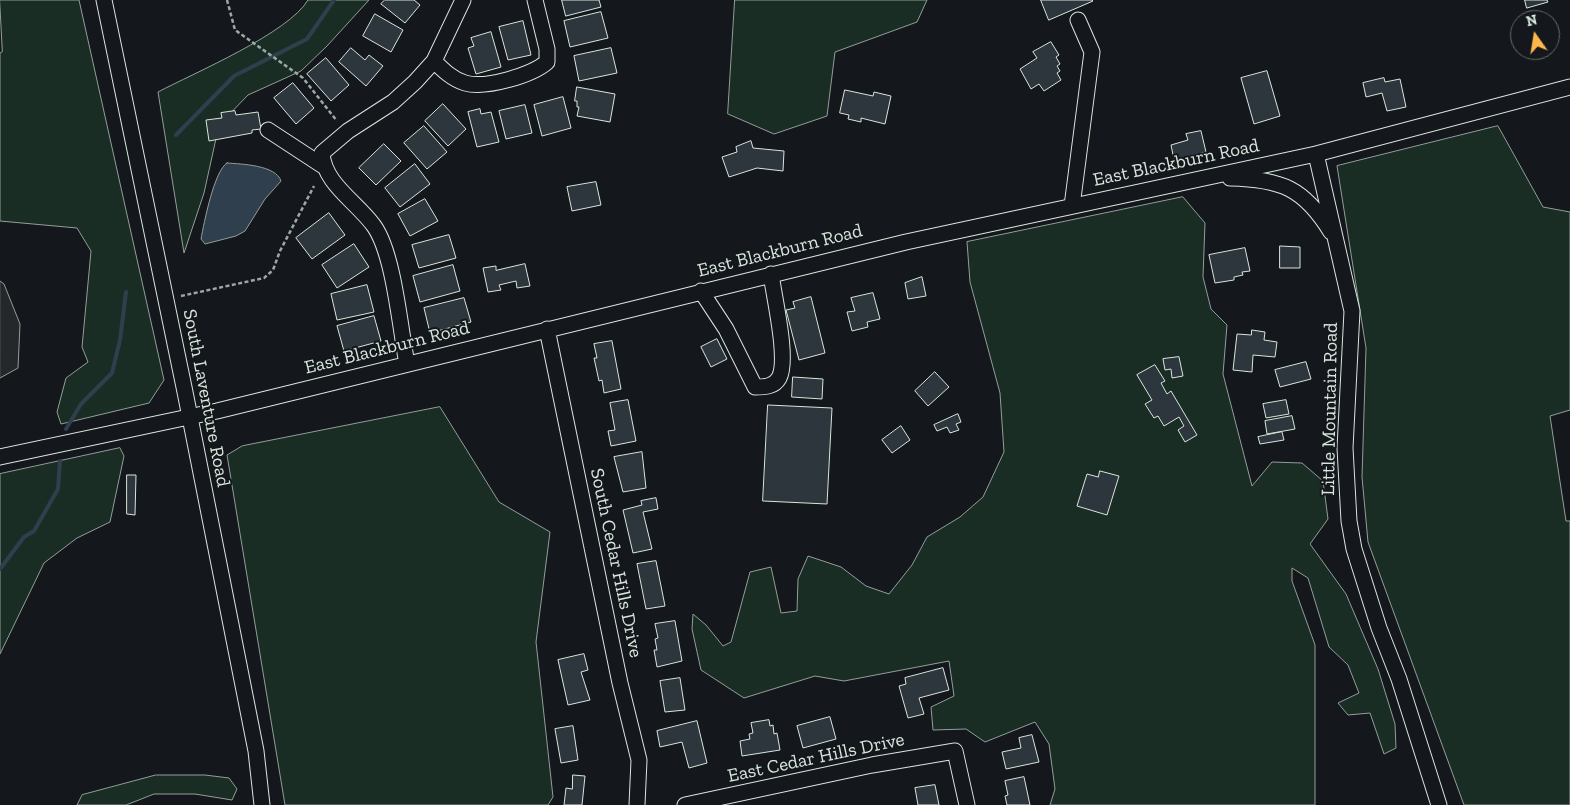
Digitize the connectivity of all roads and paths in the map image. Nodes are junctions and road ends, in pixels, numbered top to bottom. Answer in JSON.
{"nodes":[{"id":1,"x":104,"y":0,"type":"edge"},
{"id":2,"x":227,"y":0,"type":"edge"},
{"id":3,"x":463,"y":0,"type":"edge"},
{"id":4,"x":535,"y":0,"type":"edge"},
{"id":5,"x":1078,"y":20,"type":"dead end"},
{"id":6,"x":434,"y":61,"type":"junction"},
{"id":7,"x":1570,"y":87,"type":"edge"},
{"id":8,"x":338,"y":121,"type":"dead end"},
{"id":9,"x":268,"y":130,"type":"dead end"},
{"id":10,"x":1316,"y":154,"type":"junction"},
{"id":11,"x":323,"y":166,"type":"junction"},
{"id":12,"x":1205,"y":178,"type":"junction"},
{"id":13,"x":314,"y":186,"type":"dead end"},
{"id":14,"x":1072,"y":206,"type":"junction"},
{"id":15,"x":1336,"y":240,"type":"junction"},
{"id":16,"x":771,"y":274,"type":"junction"},
{"id":17,"x":701,"y":291,"type":"junction"},
{"id":18,"x":181,"y":296,"type":"dead end"},
{"id":19,"x":547,"y":328,"type":"junction"},
{"id":20,"x":407,"y":364,"type":"junction"},
{"id":21,"x":190,"y":416,"type":"junction"},
{"id":22,"x":0,"y":457,"type":"edge"},
{"id":23,"x":262,"y":805,"type":"edge"},
{"id":24,"x":637,"y":805,"type":"edge"},
{"id":25,"x":685,"y":805,"type":"edge"},
{"id":26,"x":967,"y":805,"type":"edge"},
{"id":27,"x":1439,"y":805,"type":"edge"}],
"edges":[{"from":1,"to":21,"type":"street","name":"South Laventure Road"},
{"from":2,"to":8,"type":"path"},
{"from":3,"to":6,"type":"street"},
{"from":4,"to":6,"type":"street"},
{"from":5,"to":14,"type":"street"},
{"from":6,"to":11,"type":"street"},
{"from":7,"to":10,"type":"street","name":"East Blackburn Road"},
{"from":9,"to":11,"type":"street"},
{"from":10,"to":12,"type":"street","name":"East Blackburn Road"},
{"from":10,"to":15,"type":"street","name":"Little Mountain Road"},
{"from":11,"to":20,"type":"street"},
{"from":12,"to":14,"type":"street","name":"East Blackburn Road"},
{"from":12,"to":15,"type":"street"},
{"from":13,"to":18,"type":"path"},
{"from":14,"to":16,"type":"street","name":"East Blackburn Road"},
{"from":15,"to":27,"type":"street","name":"Little Mountain Road"},
{"from":16,"to":17,"type":"street","name":"East Blackburn Road"},
{"from":16,"to":17,"type":"street"},
{"from":17,"to":19,"type":"street","name":"East Blackburn Road"},
{"from":19,"to":20,"type":"street","name":"East Blackburn Road"},
{"from":19,"to":24,"type":"street","name":"South Cedar Hills Drive"},
{"from":20,"to":21,"type":"street","name":"East Blackburn Road"},
{"from":21,"to":22,"type":"street","name":"East Blackburn Road"},
{"from":21,"to":23,"type":"street","name":"South Laventure Road"},
{"from":25,"to":26,"type":"street","name":"East Cedar Hills Drive"}]}
